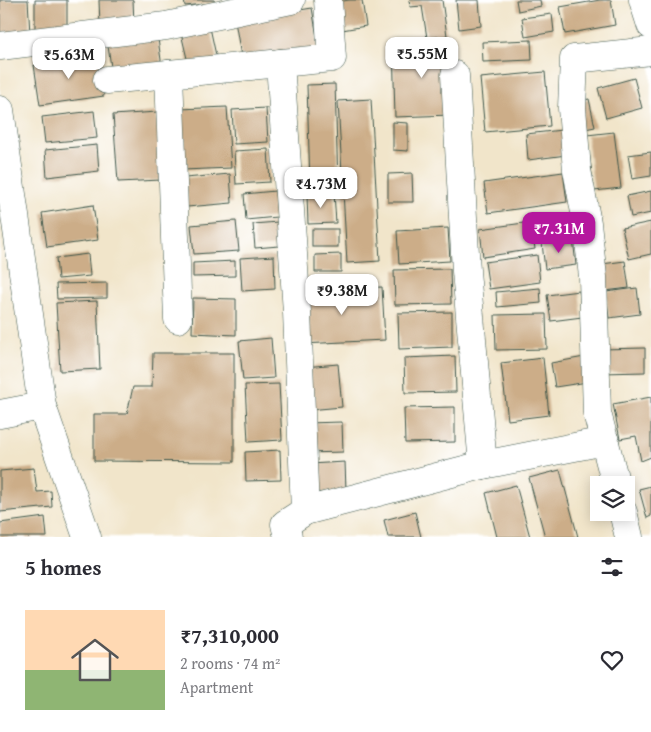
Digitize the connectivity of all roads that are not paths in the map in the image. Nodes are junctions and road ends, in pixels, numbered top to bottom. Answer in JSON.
{"nodes":[{"id":1,"x":291,"y":0,"type":"edge"},
{"id":2,"x":328,"y":0,"type":"edge"},
{"id":3,"x":643,"y":0,"type":"edge"},
{"id":4,"x":651,"y":24,"type":"edge"},
{"id":5,"x":0,"y":46,"type":"edge"},
{"id":6,"x":651,"y":51,"type":"edge"},
{"id":7,"x":280,"y":63,"type":"junction"},
{"id":8,"x":168,"y":74,"type":"junction"},
{"id":9,"x":455,"y":76,"type":"dead end"},
{"id":10,"x":107,"y":80,"type":"dead end"},
{"id":11,"x":0,"y":110,"type":"edge"},
{"id":12,"x":178,"y":320,"type":"dead end"},
{"id":13,"x":42,"y":406,"type":"junction"},
{"id":14,"x":0,"y":414,"type":"edge"},
{"id":15,"x":605,"y":441,"type":"junction"},
{"id":16,"x":483,"y":465,"type":"junction"},
{"id":17,"x":614,"y":476,"type":"edge"},
{"id":18,"x":305,"y":511,"type":"junction"},
{"id":19,"x":626,"y":521,"type":"edge"},
{"id":20,"x":86,"y":537,"type":"edge"},
{"id":21,"x":288,"y":537,"type":"edge"},
{"id":22,"x":630,"y":537,"type":"edge"}],
"edges":[{"from":1,"to":5,"type":"street"},
{"from":2,"to":7,"type":"street"},
{"from":3,"to":4,"type":"street"},
{"from":6,"to":15,"type":"street"},
{"from":7,"to":8,"type":"street"},
{"from":7,"to":18,"type":"street"},
{"from":8,"to":10,"type":"street"},
{"from":8,"to":12,"type":"street"},
{"from":9,"to":16,"type":"street"},
{"from":11,"to":13,"type":"street"},
{"from":13,"to":14,"type":"street"},
{"from":13,"to":20,"type":"street"},
{"from":15,"to":16,"type":"street"},
{"from":15,"to":17,"type":"street"},
{"from":16,"to":18,"type":"street"},
{"from":18,"to":21,"type":"street"},
{"from":19,"to":22,"type":"street"}]}
